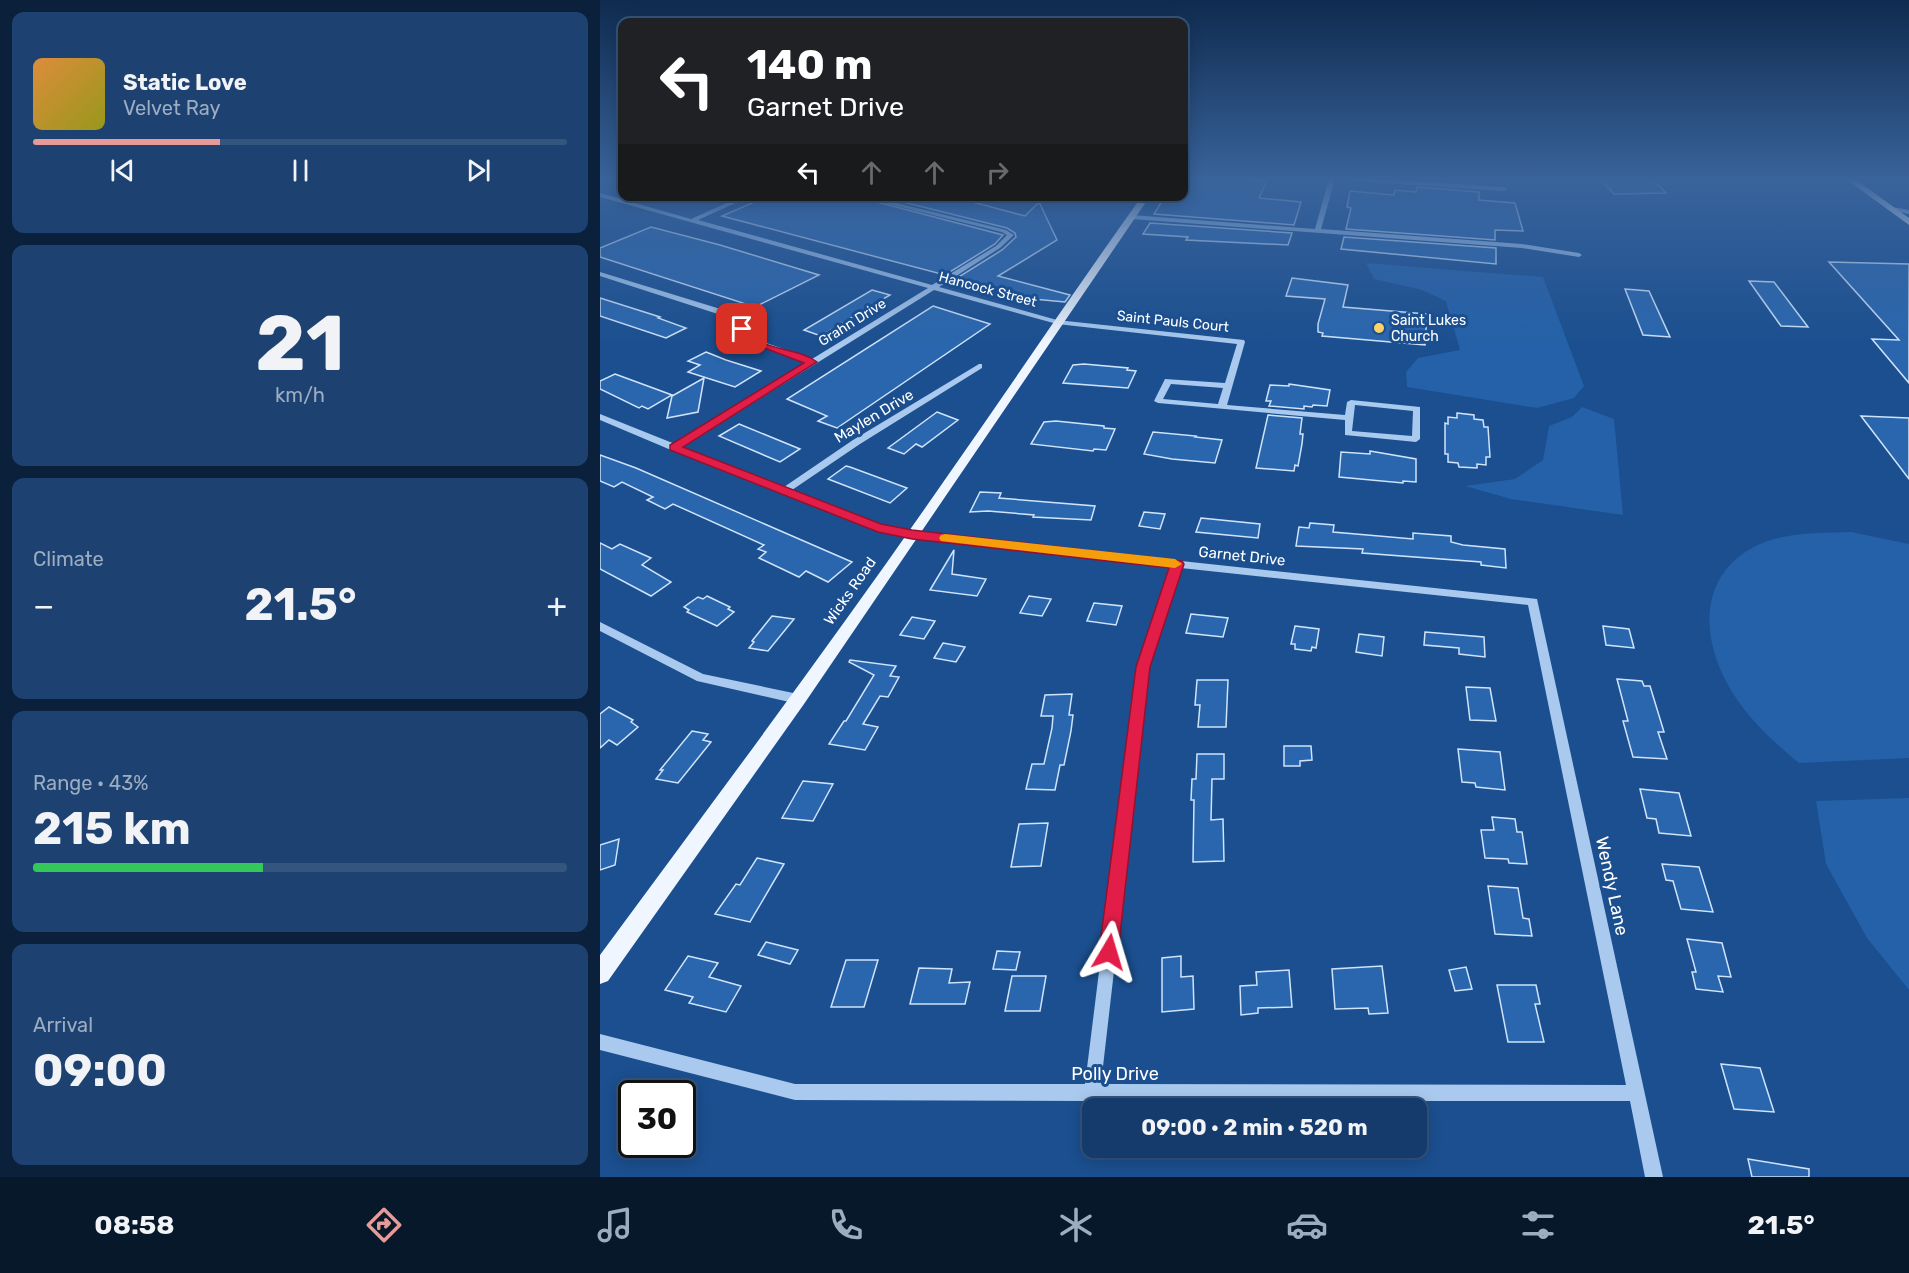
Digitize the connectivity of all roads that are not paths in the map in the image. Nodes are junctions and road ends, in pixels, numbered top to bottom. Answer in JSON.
{"nodes":[{"id":1,"x":744,"y":234,"type":"edge"},
{"id":2,"x":1009,"y":234,"type":"edge"},
{"id":3,"x":1120,"y":234,"type":"edge"},
{"id":4,"x":1357,"y":234,"type":"edge"},
{"id":5,"x":1579,"y":255,"type":"dead end"},
{"id":6,"x":600,"y":274,"type":"edge"},
{"id":7,"x":934,"y":286,"type":"junction"},
{"id":8,"x":1057,"y":322,"type":"junction"},
{"id":9,"x":812,"y":362,"type":"junction"},
{"id":10,"x":979,"y":366,"type":"dead end"},
{"id":11,"x":1228,"y":386,"type":"junction"},
{"id":12,"x":1222,"y":406,"type":"junction"},
{"id":13,"x":600,"y":417,"type":"edge"},
{"id":14,"x":1349,"y":418,"type":"junction"},
{"id":15,"x":674,"y":448,"type":"junction"},
{"id":16,"x":785,"y":491,"type":"junction"},
{"id":17,"x":912,"y":535,"type":"junction"},
{"id":18,"x":1177,"y":564,"type":"junction"},
{"id":19,"x":1533,"y":602,"type":"joint"},
{"id":20,"x":600,"y":626,"type":"edge"},
{"id":21,"x":798,"y":699,"type":"junction"},
{"id":22,"x":600,"y":973,"type":"edge"},
{"id":23,"x":600,"y":1042,"type":"edge"},
{"id":24,"x":1636,"y":1093,"type":"junction"},
{"id":25,"x":1092,"y":1094,"type":"junction"},
{"id":26,"x":1654,"y":1177,"type":"edge"}],
"edges":[{"from":1,"to":7,"type":"street","name":"Hancock Street"},
{"from":2,"to":7,"type":"street","name":"Grahn Drive"},
{"from":3,"to":8,"type":"main road","name":"Wicks Road"},
{"from":4,"to":5,"type":"street"},
{"from":6,"to":9,"type":"street"},
{"from":7,"to":8,"type":"street","name":"Hancock Street"},
{"from":7,"to":9,"type":"street","name":"Grahn Drive"},
{"from":8,"to":11,"type":"street","name":"Saint Pauls Court"},
{"from":8,"to":17,"type":"main road","name":"Wicks Road"},
{"from":9,"to":15,"type":"street","name":"Grahn Drive"},
{"from":10,"to":16,"type":"street","name":"Maylen Drive"},
{"from":11,"to":12,"type":"street","name":"Saint Pauls Court"},
{"from":11,"to":12,"type":"street"},
{"from":12,"to":14,"type":"street"},
{"from":13,"to":15,"type":"street","name":"Garnet Drive"},
{"from":14,"to":14,"type":"street"},
{"from":15,"to":16,"type":"street","name":"Garnet Drive"},
{"from":16,"to":17,"type":"street","name":"Garnet Drive"},
{"from":17,"to":18,"type":"street","name":"Garnet Drive"},
{"from":17,"to":21,"type":"main road","name":"Wicks Road"},
{"from":18,"to":19,"type":"street","name":"Garnet Drive"},
{"from":18,"to":25,"type":"street"},
{"from":19,"to":24,"type":"street","name":"Wendy Lane"},
{"from":20,"to":21,"type":"street"},
{"from":21,"to":22,"type":"main road","name":"Wicks Road"},
{"from":23,"to":25,"type":"street","name":"Polly Drive"},
{"from":24,"to":25,"type":"street","name":"Polly Drive"},
{"from":24,"to":26,"type":"street","name":"Wendy Lane"}]}
